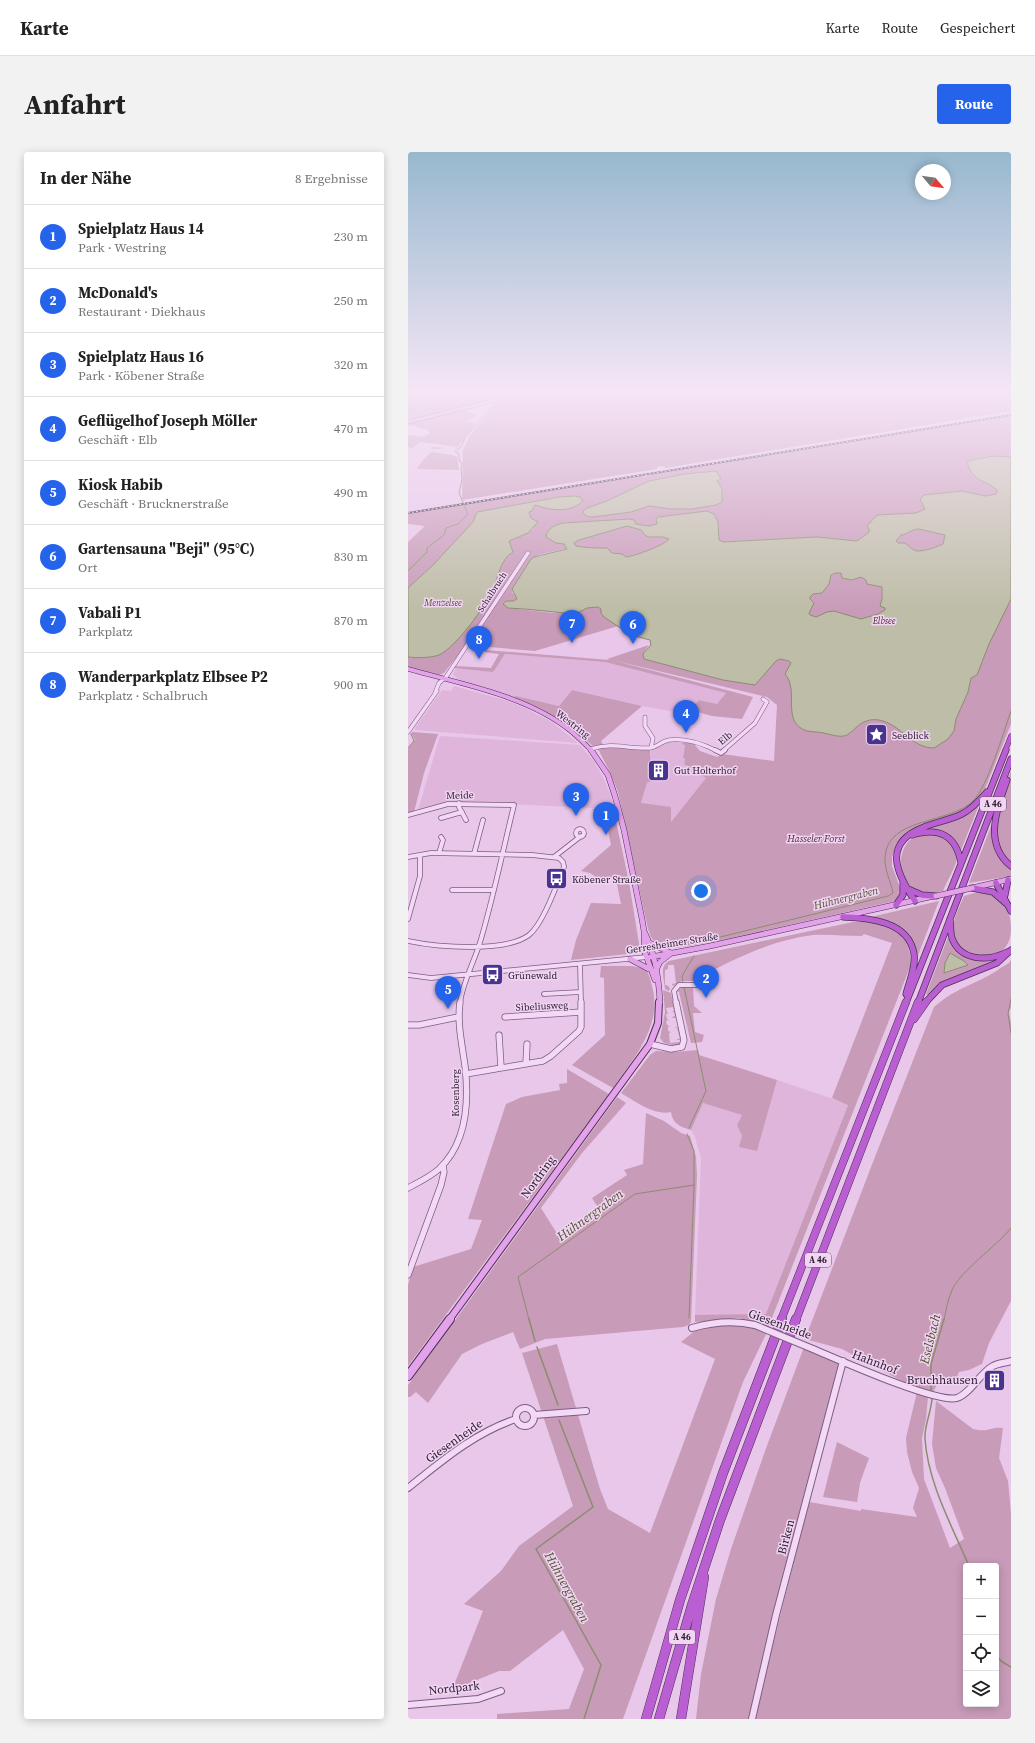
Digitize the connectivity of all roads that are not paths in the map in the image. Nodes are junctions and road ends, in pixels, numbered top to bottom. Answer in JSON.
{"nodes":[{"id":1,"x":528,"y":552,"type":"dead end"},
{"id":2,"x":408,"y":669,"type":"edge"},
{"id":3,"x":444,"y":679,"type":"junction"},
{"id":4,"x":763,"y":699,"type":"dead end"},
{"id":5,"x":645,"y":717,"type":"dead end"},
{"id":6,"x":410,"y":724,"type":"edge"},
{"id":7,"x":409,"y":731,"type":"edge"},
{"id":8,"x":1011,"y":736,"type":"edge"},
{"id":9,"x":651,"y":748,"type":"junction"},
{"id":10,"x":591,"y":749,"type":"junction"},
{"id":11,"x":1011,"y":762,"type":"edge"},
{"id":12,"x":1011,"y":769,"type":"edge"},
{"id":13,"x":992,"y":786,"type":"junction"},
{"id":14,"x":459,"y":803,"type":"junction"},
{"id":15,"x":462,"y":812,"type":"junction"},
{"id":16,"x":408,"y":815,"type":"edge"},
{"id":17,"x":441,"y":818,"type":"dead end"},
{"id":18,"x":466,"y":820,"type":"dead end"},
{"id":19,"x":483,"y":820,"type":"dead end"},
{"id":20,"x":581,"y":836,"type":"dead end"},
{"id":21,"x":441,"y":837,"type":"dead end"},
{"id":22,"x":904,"y":840,"type":"junction"},
{"id":23,"x":439,"y":853,"type":"junction"},
{"id":24,"x":420,"y":854,"type":"junction"},
{"id":25,"x":474,"y":854,"type":"junction"},
{"id":26,"x":502,"y":854,"type":"junction"},
{"id":27,"x":408,"y":857,"type":"edge"},
{"id":28,"x":554,"y":857,"type":"junction"},
{"id":29,"x":961,"y":864,"type":"junction"},
{"id":30,"x":1011,"y":866,"type":"edge"},
{"id":31,"x":1010,"y":879,"type":"edge"},
{"id":32,"x":902,"y":881,"type":"junction"},
{"id":33,"x":996,"y":882,"type":"junction"},
{"id":34,"x":972,"y":888,"type":"junction"},
{"id":35,"x":908,"y":889,"type":"junction"},
{"id":36,"x":452,"y":890,"type":"dead end"},
{"id":37,"x":494,"y":890,"type":"junction"},
{"id":38,"x":936,"y":896,"type":"junction"},
{"id":39,"x":1006,"y":899,"type":"junction"},
{"id":40,"x":915,"y":901,"type":"junction"},
{"id":41,"x":896,"y":905,"type":"junction"},
{"id":42,"x":1009,"y":908,"type":"edge"},
{"id":43,"x":843,"y":917,"type":"junction"},
{"id":44,"x":950,"y":917,"type":"junction"},
{"id":45,"x":408,"y":919,"type":"edge"},
{"id":46,"x":644,"y":931,"type":"junction"},
{"id":47,"x":408,"y":941,"type":"edge"},
{"id":48,"x":650,"y":943,"type":"junction"},
{"id":49,"x":480,"y":946,"type":"junction"},
{"id":50,"x":1011,"y":950,"type":"edge"},
{"id":51,"x":671,"y":953,"type":"junction"},
{"id":52,"x":654,"y":956,"type":"junction"},
{"id":53,"x":647,"y":957,"type":"junction"},
{"id":54,"x":630,"y":959,"type":"junction"},
{"id":55,"x":580,"y":964,"type":"junction"},
{"id":56,"x":649,"y":969,"type":"junction"},
{"id":57,"x":656,"y":970,"type":"junction"},
{"id":58,"x":468,"y":974,"type":"junction"},
{"id":59,"x":408,"y":975,"type":"edge"},
{"id":60,"x":657,"y":982,"type":"junction"},
{"id":61,"x":696,"y":985,"type":"dead end"},
{"id":62,"x":580,"y":992,"type":"junction"},
{"id":63,"x":544,"y":994,"type":"dead end"},
{"id":64,"x":581,"y":1012,"type":"junction"},
{"id":65,"x":901,"y":1015,"type":"junction"},
{"id":66,"x":458,"y":1017,"type":"junction"},
{"id":67,"x":505,"y":1017,"type":"dead end"},
{"id":68,"x":408,"y":1025,"type":"edge"},
{"id":69,"x":907,"y":1028,"type":"junction"},
{"id":70,"x":499,"y":1035,"type":"dead end"},
{"id":71,"x":527,"y":1044,"type":"dead end"},
{"id":72,"x":650,"y":1044,"type":"junction"},
{"id":73,"x":526,"y":1063,"type":"junction"},
{"id":74,"x":501,"y":1067,"type":"junction"},
{"id":75,"x":466,"y":1074,"type":"junction"},
{"id":76,"x":443,"y":1166,"type":"junction"},
{"id":77,"x":408,"y":1188,"type":"edge"},
{"id":78,"x":408,"y":1275,"type":"edge"},
{"id":79,"x":692,"y":1328,"type":"dead end"},
{"id":80,"x":813,"y":1348,"type":"joint"},
{"id":81,"x":843,"y":1361,"type":"junction"},
{"id":82,"x":1011,"y":1361,"type":"edge"},
{"id":83,"x":408,"y":1376,"type":"edge"},
{"id":84,"x":586,"y":1411,"type":"dead end"},
{"id":85,"x":534,"y":1416,"type":"junction"},
{"id":86,"x":516,"y":1419,"type":"junction"},
{"id":87,"x":408,"y":1488,"type":"edge"},
{"id":88,"x":707,"y":1555,"type":"junction"},
{"id":89,"x":501,"y":1691,"type":"dead end"},
{"id":90,"x":652,"y":1696,"type":"junction"},
{"id":91,"x":408,"y":1705,"type":"edge"},
{"id":92,"x":642,"y":1719,"type":"edge"},
{"id":93,"x":646,"y":1719,"type":"edge"},
{"id":94,"x":659,"y":1719,"type":"edge"},
{"id":95,"x":681,"y":1719,"type":"edge"},
{"id":96,"x":752,"y":1719,"type":"edge"}],
"edges":[{"from":1,"to":3,"type":"street","name":"Schalbruch"},
{"from":2,"to":3,"type":"main road","name":"Westring"},
{"from":3,"to":6,"type":"street","name":"Schalbruch"},
{"from":3,"to":10,"type":"main road","name":"Westring"},
{"from":4,"to":9,"type":"street","name":"Elb"},
{"from":5,"to":9,"type":"street"},
{"from":6,"to":7,"type":"street","name":"Schalbruch"},
{"from":8,"to":13,"type":"highway","number":"A 46"},
{"from":9,"to":10,"type":"street","name":"Elb"},
{"from":10,"to":46,"type":"main road","name":"Westring"},
{"from":11,"to":44,"type":"highway","number":"A 46"},
{"from":12,"to":30,"type":"highway"},
{"from":13,"to":22,"type":"highway"},
{"from":13,"to":29,"type":"highway","number":"A 46"},
{"from":14,"to":15,"type":"street"},
{"from":14,"to":16,"type":"street","name":"Meide"},
{"from":14,"to":26,"type":"street","name":"Meide"},
{"from":15,"to":17,"type":"street"},
{"from":15,"to":18,"type":"street"},
{"from":19,"to":25,"type":"street"},
{"from":20,"to":28,"type":"street"},
{"from":21,"to":23,"type":"street"},
{"from":22,"to":29,"type":"highway"},
{"from":22,"to":32,"type":"highway"},
{"from":23,"to":24,"type":"street"},
{"from":23,"to":25,"type":"street"},
{"from":24,"to":27,"type":"street"},
{"from":24,"to":45,"type":"street"},
{"from":25,"to":26,"type":"street"},
{"from":26,"to":28,"type":"street"},
{"from":26,"to":37,"type":"street"},
{"from":28,"to":49,"type":"street"},
{"from":29,"to":65,"type":"highway","number":"A 46"},
{"from":31,"to":33,"type":"main road","name":"Gerresheimer Straße"},
{"from":31,"to":39,"type":"highway"},
{"from":32,"to":35,"type":"highway"},
{"from":32,"to":41,"type":"highway"},
{"from":33,"to":34,"type":"main road","name":"Gerresheimer Straße"},
{"from":33,"to":39,"type":"highway"},
{"from":34,"to":38,"type":"main road","name":"Gerresheimer Straße","bridge":true},
{"from":34,"to":42,"type":"highway"},
{"from":35,"to":38,"type":"highway"},
{"from":35,"to":40,"type":"highway"},
{"from":36,"to":37,"type":"street"},
{"from":37,"to":49,"type":"street"},
{"from":38,"to":40,"type":"main road","name":"Gerresheimer Straße"},
{"from":39,"to":42,"type":"highway"},
{"from":40,"to":41,"type":"main road","name":"Gerresheimer Straße"},
{"from":41,"to":43,"type":"main road","name":"Gerresheimer Straße"},
{"from":43,"to":51,"type":"main road","name":"Gerresheimer Straße"},
{"from":43,"to":65,"type":"highway"},
{"from":44,"to":50,"type":"highway"},
{"from":44,"to":69,"type":"highway","number":"A 46"},
{"from":46,"to":48,"type":"main road","name":"Westring"},
{"from":46,"to":53,"type":"main road","name":"Westring"},
{"from":47,"to":49,"type":"street"},
{"from":48,"to":51,"type":"main road"},
{"from":48,"to":52,"type":"main road","name":"Westring"},
{"from":49,"to":58,"type":"street"},
{"from":50,"to":69,"type":"highway"},
{"from":51,"to":52,"type":"main road","name":"Gerresheimer Straße"},
{"from":51,"to":57,"type":"main road"},
{"from":52,"to":53,"type":"main road","name":"Gerresheimer Straße"},
{"from":52,"to":57,"type":"main road","name":"Nordring"},
{"from":53,"to":54,"type":"street","name":"Gerresheimer Straße"},
{"from":53,"to":56,"type":"main road","name":"Nordring"},
{"from":54,"to":55,"type":"street","name":"Gerresheimer Straße"},
{"from":54,"to":56,"type":"main road"},
{"from":55,"to":58,"type":"street","name":"Gerresheimer Straße"},
{"from":55,"to":62,"type":"street"},
{"from":56,"to":60,"type":"main road","name":"Nordring"},
{"from":57,"to":60,"type":"main road","name":"Nordring"},
{"from":58,"to":59,"type":"street","name":"Gerresheimer Straße"},
{"from":58,"to":66,"type":"street","name":"Kosenberg"},
{"from":60,"to":72,"type":"main road","name":"Nordring"},
{"from":61,"to":72,"type":"street"},
{"from":62,"to":63,"type":"street"},
{"from":62,"to":64,"type":"street"},
{"from":64,"to":67,"type":"street","name":"Sibeliusweg"},
{"from":64,"to":73,"type":"street"},
{"from":65,"to":90,"type":"highway","number":"A 46"},
{"from":66,"to":68,"type":"street"},
{"from":66,"to":75,"type":"street","name":"Kosenberg"},
{"from":69,"to":88,"type":"highway","number":"A 46"},
{"from":70,"to":74,"type":"street"},
{"from":71,"to":73,"type":"street"},
{"from":72,"to":83,"type":"main road","name":"Nordring"},
{"from":73,"to":74,"type":"street"},
{"from":74,"to":75,"type":"street"},
{"from":75,"to":76,"type":"street","name":"Kosenberg"},
{"from":76,"to":77,"type":"street"},
{"from":76,"to":78,"type":"street","name":"Kosenberg"},
{"from":79,"to":80,"type":"street","name":"Giesenheide","bridge":true},
{"from":80,"to":81,"type":"street","name":"Hahnhof"},
{"from":81,"to":82,"type":"street","name":"Hahnhof"},
{"from":81,"to":96,"type":"street","name":"Birken"},
{"from":84,"to":85,"type":"street"},
{"from":85,"to":86,"type":"street"},
{"from":85,"to":86,"type":"street"},
{"from":86,"to":87,"type":"street","name":"Giesenheide"},
{"from":88,"to":94,"type":"highway","number":"A 46"},
{"from":88,"to":95,"type":"highway"},
{"from":89,"to":91,"type":"street","name":"Nordpark"},
{"from":90,"to":92,"type":"highway"},
{"from":90,"to":93,"type":"highway","number":"A 46"}]}
